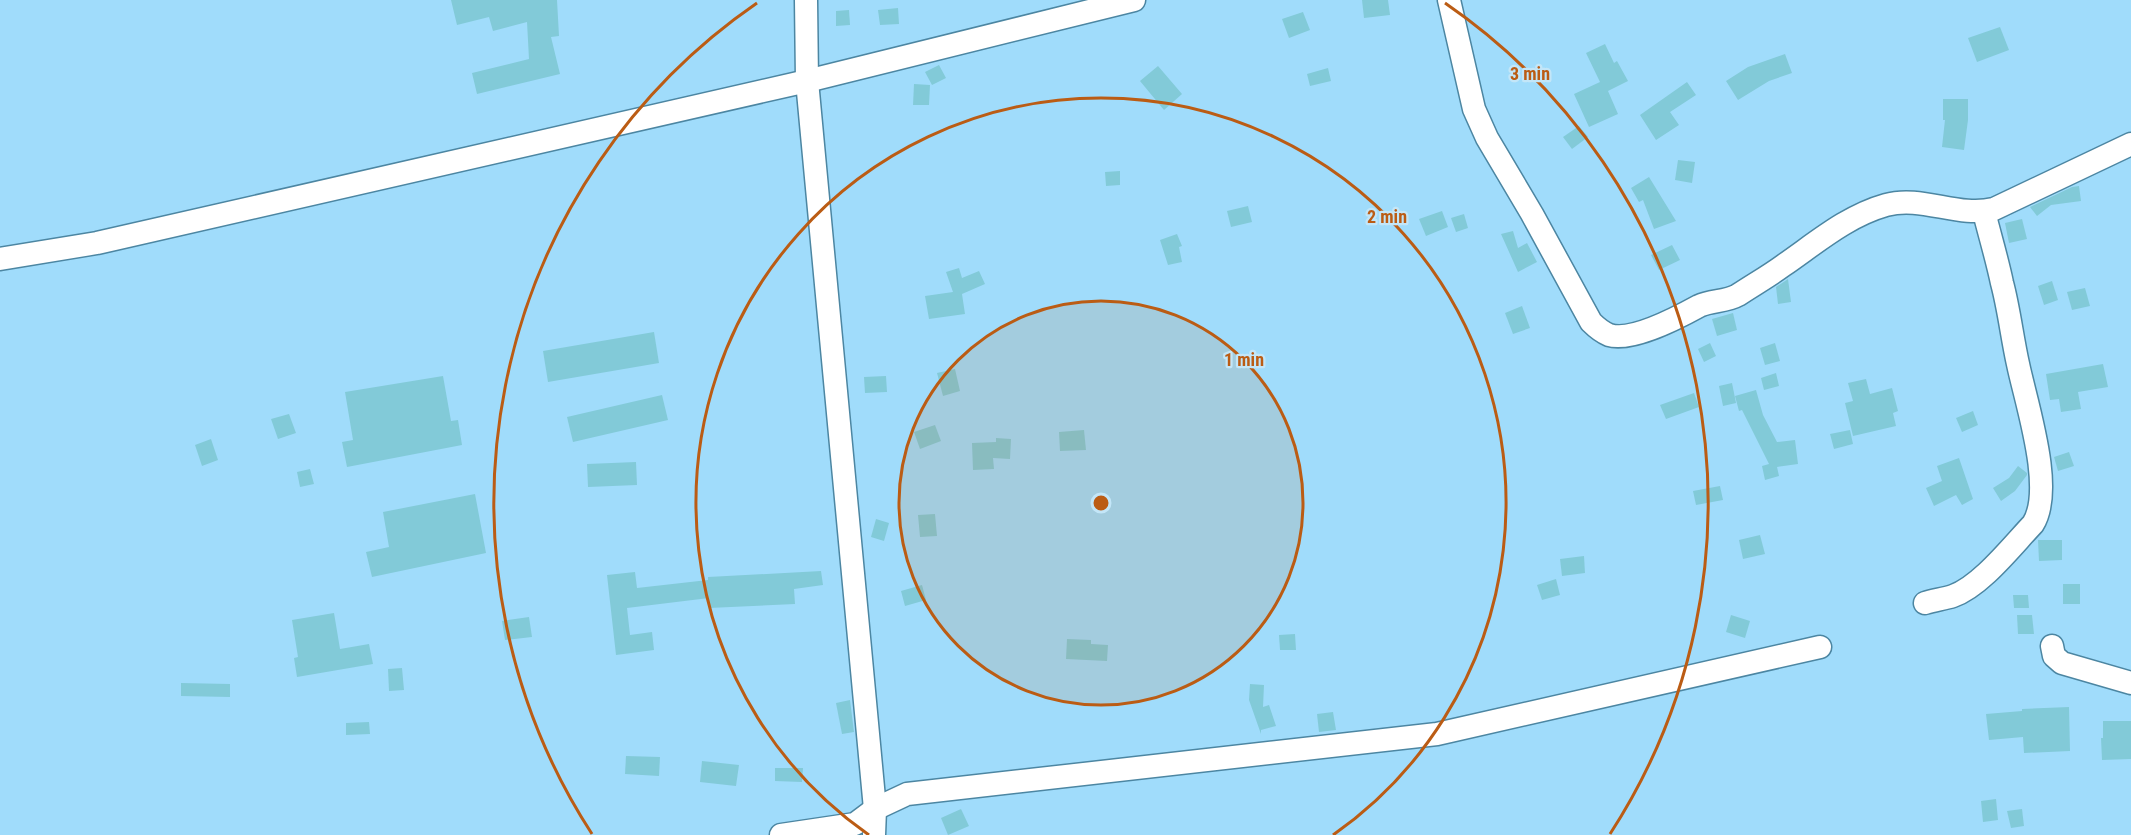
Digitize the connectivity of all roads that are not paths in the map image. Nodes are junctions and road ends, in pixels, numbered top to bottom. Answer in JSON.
{"nodes":[{"id":1,"x":806,"y":0,"type":"edge"},
{"id":2,"x":1134,"y":0,"type":"edge"},
{"id":3,"x":1449,"y":0,"type":"edge"},
{"id":4,"x":807,"y":81,"type":"junction"},
{"id":5,"x":2131,"y":144,"type":"edge"},
{"id":6,"x":1983,"y":212,"type":"junction"},
{"id":7,"x":0,"y":259,"type":"edge"},
{"id":8,"x":1925,"y":603,"type":"dead end"},
{"id":9,"x":2052,"y":646,"type":"dead end"},
{"id":10,"x":1820,"y":647,"type":"dead end"},
{"id":11,"x":2131,"y":684,"type":"edge"},
{"id":12,"x":875,"y":810,"type":"junction"},
{"id":13,"x":781,"y":835,"type":"edge"},
{"id":14,"x":874,"y":835,"type":"edge"}],
"edges":[{"from":1,"to":4,"type":"street"},
{"from":2,"to":4,"type":"street"},
{"from":3,"to":6,"type":"street"},
{"from":4,"to":7,"type":"street"},
{"from":4,"to":12,"type":"street"},
{"from":5,"to":6,"type":"street"},
{"from":6,"to":8,"type":"street"},
{"from":9,"to":11,"type":"street"},
{"from":10,"to":12,"type":"street"},
{"from":12,"to":13,"type":"street"},
{"from":12,"to":14,"type":"street"}]}
